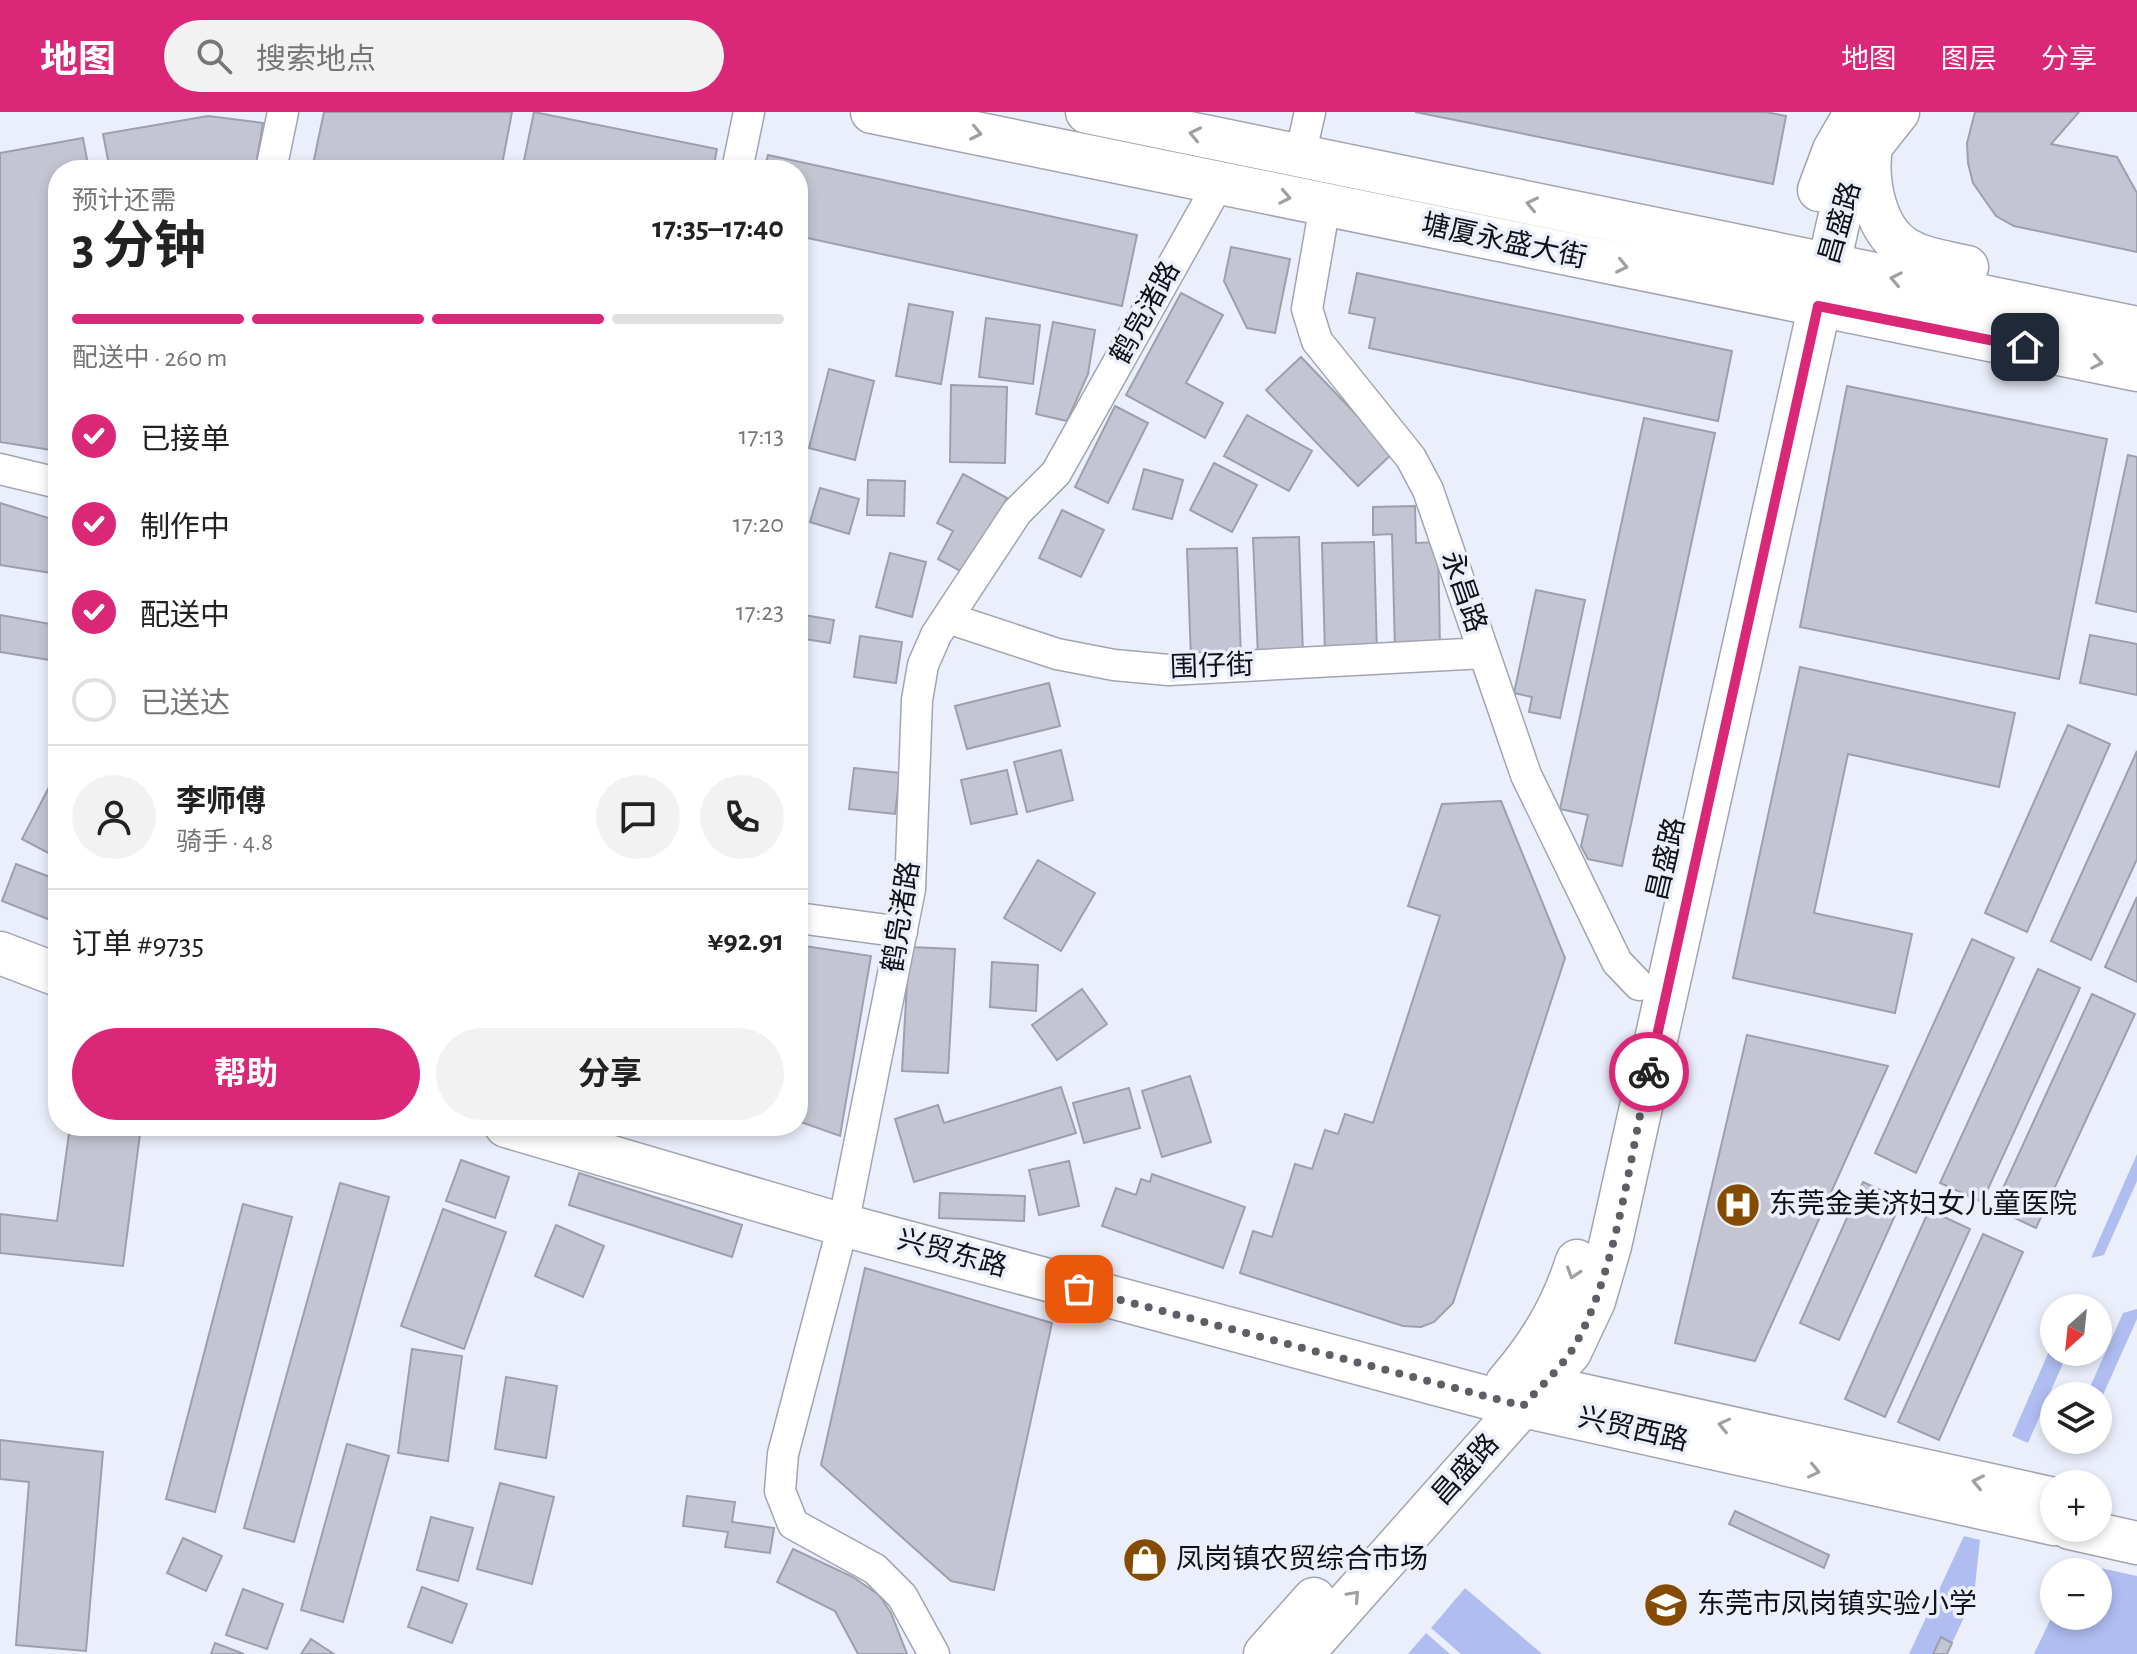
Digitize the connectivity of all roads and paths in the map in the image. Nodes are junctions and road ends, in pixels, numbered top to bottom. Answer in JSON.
{"nodes":[{"id":1,"x":283,"y":112,"type":"edge"},
{"id":2,"x":749,"y":112,"type":"edge"},
{"id":3,"x":872,"y":112,"type":"edge"},
{"id":4,"x":1087,"y":112,"type":"edge"},
{"id":5,"x":1310,"y":112,"type":"edge"},
{"id":6,"x":1898,"y":112,"type":"edge"},
{"id":7,"x":1864,"y":128,"type":"edge"},
{"id":8,"x":1300,"y":156,"type":"junction"},
{"id":9,"x":273,"y":160,"type":"edge"},
{"id":10,"x":739,"y":160,"type":"edge"},
{"id":11,"x":1219,"y":183,"type":"junction"},
{"id":12,"x":1325,"y":205,"type":"junction"},
{"id":13,"x":1814,"y":262,"type":"junction"},
{"id":14,"x":1805,"y":303,"type":"junction"},
{"id":15,"x":2039,"y":308,"type":"junction"},
{"id":16,"x":2137,"y":328,"type":"edge"},
{"id":17,"x":2137,"y":370,"type":"edge"},
{"id":18,"x":0,"y":469,"type":"edge"},
{"id":19,"x":48,"y":481,"type":"edge"},
{"id":20,"x":948,"y":618,"type":"junction"},
{"id":21,"x":1484,"y":653,"type":"junction"},
{"id":22,"x":808,"y":919,"type":"edge"},
{"id":23,"x":902,"y":932,"type":"junction"},
{"id":24,"x":0,"y":953,"type":"edge"},
{"id":25,"x":48,"y":971,"type":"edge"},
{"id":26,"x":1639,"y":985,"type":"junction"},
{"id":27,"x":540,"y":1136,"type":"edge"},
{"id":28,"x":843,"y":1225,"type":"junction"},
{"id":29,"x":1519,"y":1397,"type":"junction"},
{"id":30,"x":2040,"y":1496,"type":"edge"},
{"id":31,"x":2112,"y":1512,"type":"edge"},
{"id":32,"x":2137,"y":1518,"type":"edge"},
{"id":33,"x":2040,"y":1521,"type":"edge"},
{"id":34,"x":2112,"y":1537,"type":"edge"},
{"id":35,"x":2137,"y":1543,"type":"edge"},
{"id":36,"x":934,"y":1654,"type":"edge"},
{"id":37,"x":1265,"y":1654,"type":"edge"},
{"id":38,"x":1302,"y":1654,"type":"edge"}],
"edges":[{"from":1,"to":9,"type":"street"},
{"from":2,"to":10,"type":"street"},
{"from":3,"to":11,"type":"street","name":"塘厦永盛大街","one_way":true},
{"from":8,"to":4,"type":"street","name":"塘厦永盛大街","one_way":true},
{"from":5,"to":8,"type":"street"},
{"from":6,"to":7,"type":"street","name":"昌盛路"},
{"from":7,"to":13,"type":"street","name":"昌盛路"},
{"from":7,"to":15,"type":"street"},
{"from":13,"to":8,"type":"street","name":"塘厦永盛大街","one_way":true},
{"from":11,"to":12,"type":"street","name":"塘厦永盛大街","one_way":true},
{"from":11,"to":20,"type":"street","name":"鹤凫渚路"},
{"from":12,"to":14,"type":"street","name":"塘厦永盛大街","one_way":true},
{"from":12,"to":21,"type":"street","name":"永昌路"},
{"from":13,"to":14,"type":"street","name":"昌盛路"},
{"from":15,"to":13,"type":"street","name":"塘厦永盛大街","one_way":true},
{"from":14,"to":17,"type":"street","name":"塘厦永盛大街","one_way":true},
{"from":14,"to":26,"type":"street","name":"昌盛路"},
{"from":14,"to":29,"type":"street","name":"昌盛路"},
{"from":15,"to":16,"type":"street","name":"塘厦永盛大街"},
{"from":18,"to":19,"type":"street"},
{"from":20,"to":21,"type":"street","name":"围仔街"},
{"from":20,"to":23,"type":"street","name":"鹤凫渚路"},
{"from":21,"to":26,"type":"street","name":"永昌路"},
{"from":22,"to":23,"type":"street"},
{"from":23,"to":28,"type":"street","name":"鹤凫渚路"},
{"from":24,"to":25,"type":"street"},
{"from":26,"to":29,"type":"street","name":"昌盛路","one_way":true},
{"from":27,"to":28,"type":"street","name":"兴贸东路"},
{"from":28,"to":29,"type":"street","name":"兴贸东路"},
{"from":28,"to":36,"type":"street","name":"鹤凫渚路"},
{"from":30,"to":29,"type":"street","name":"兴贸西路","one_way":true},
{"from":29,"to":33,"type":"street","name":"兴贸西路","one_way":true},
{"from":29,"to":37,"type":"street","name":"昌盛路"},
{"from":38,"to":29,"type":"street","name":"昌盛路","one_way":true},
{"from":31,"to":32,"type":"street"},
{"from":34,"to":35,"type":"street"}]}
